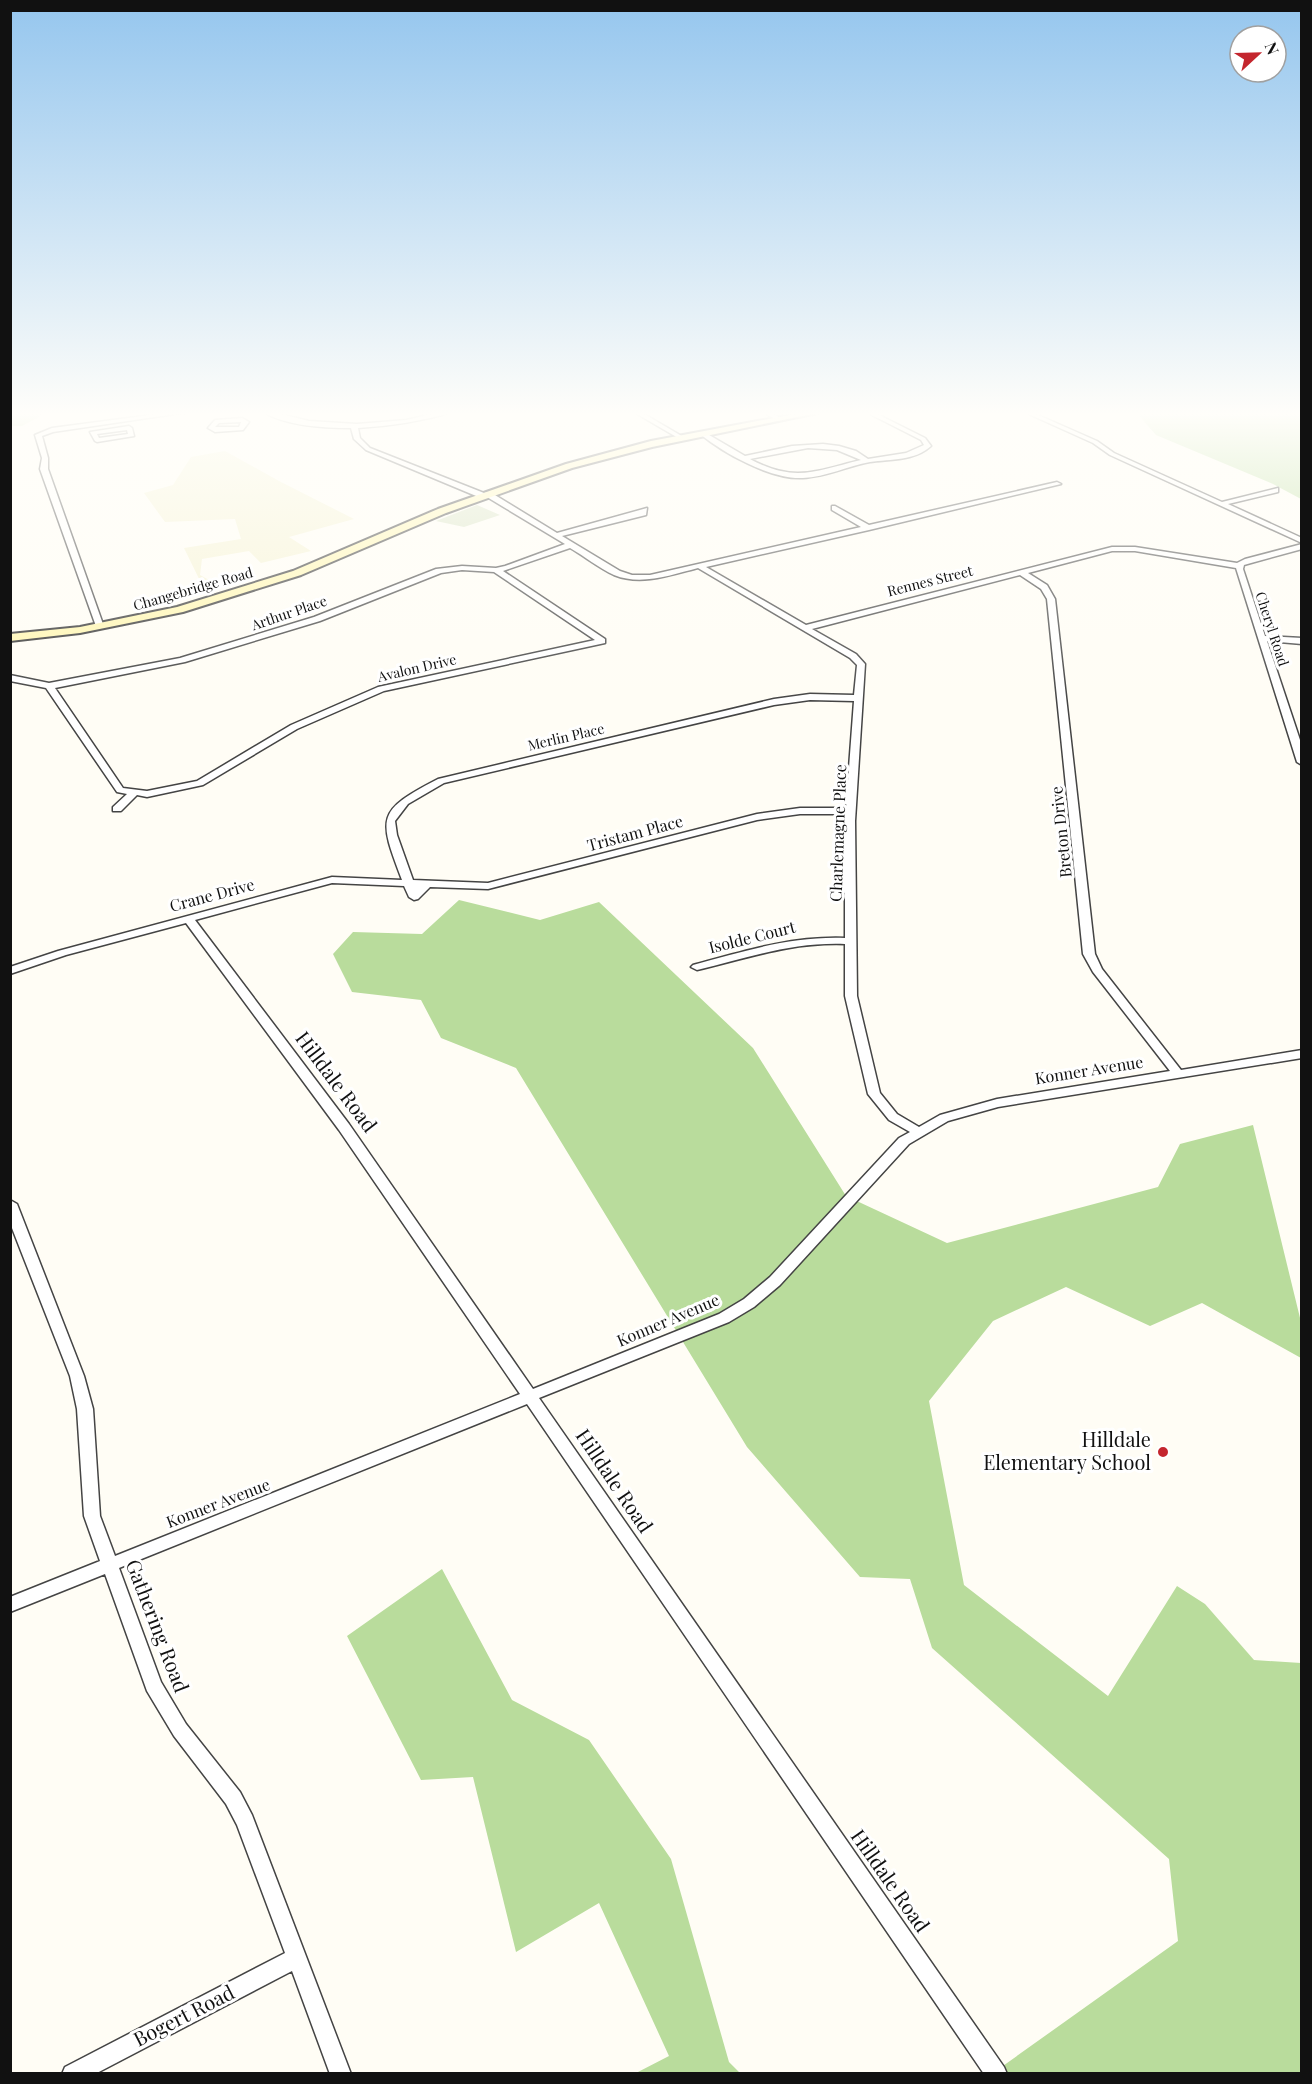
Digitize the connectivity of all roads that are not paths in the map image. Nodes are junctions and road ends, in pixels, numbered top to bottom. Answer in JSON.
{"nodes":[{"id":1,"x":58,"y":508,"type":"edge"},
{"id":2,"x":451,"y":508,"type":"edge"},
{"id":3,"x":510,"y":508,"type":"edge"},
{"id":4,"x":835,"y":508,"type":"dead end"},
{"id":5,"x":953,"y":508,"type":"edge"},
{"id":6,"x":1230,"y":508,"type":"edge"},
{"id":7,"x":644,"y":510,"type":"dead end"},
{"id":8,"x":869,"y":528,"type":"junction"},
{"id":9,"x":554,"y":536,"type":"junction"},
{"id":10,"x":1302,"y":541,"type":"edge"},
{"id":11,"x":570,"y":545,"type":"junction"},
{"id":12,"x":1302,"y":546,"type":"edge"},
{"id":13,"x":1239,"y":566,"type":"junction"},
{"id":14,"x":702,"y":567,"type":"junction"},
{"id":15,"x":496,"y":570,"type":"junction"},
{"id":16,"x":1021,"y":572,"type":"junction"},
{"id":17,"x":100,"y":627,"type":"junction"},
{"id":18,"x":805,"y":628,"type":"junction"},
{"id":19,"x":10,"y":638,"type":"edge"},
{"id":20,"x":1261,"y":638,"type":"junction"},
{"id":21,"x":1302,"y":641,"type":"edge"},
{"id":22,"x":10,"y":678,"type":"edge"},
{"id":23,"x":49,"y":686,"type":"junction"},
{"id":24,"x":860,"y":698,"type":"junction"},
{"id":25,"x":1302,"y":762,"type":"edge"},
{"id":26,"x":133,"y":794,"type":"junction"},
{"id":27,"x":117,"y":809,"type":"dead end"},
{"id":28,"x":850,"y":811,"type":"junction"},
{"id":29,"x":409,"y":883,"type":"junction"},
{"id":30,"x":427,"y":884,"type":"joint"},
{"id":31,"x":188,"y":918,"type":"junction"},
{"id":32,"x":850,"y":941,"type":"junction"},
{"id":33,"x":697,"y":967,"type":"dead end"},
{"id":34,"x":10,"y":971,"type":"edge"},
{"id":35,"x":1302,"y":1054,"type":"edge"},
{"id":36,"x":1178,"y":1074,"type":"junction"},
{"id":37,"x":917,"y":1131,"type":"junction"},
{"id":38,"x":10,"y":1204,"type":"edge"},
{"id":39,"x":531,"y":1396,"type":"junction"},
{"id":40,"x":111,"y":1565,"type":"junction"},
{"id":41,"x":10,"y":1605,"type":"edge"},
{"id":42,"x":296,"y":1958,"type":"junction"},
{"id":43,"x":72,"y":2073,"type":"edge"},
{"id":44,"x":340,"y":2073,"type":"edge"},
{"id":45,"x":997,"y":2073,"type":"edge"}],
"edges":[{"from":1,"to":17,"type":"street"},
{"from":2,"to":17,"type":"main road","name":"Changebridge Road"},
{"from":3,"to":9,"type":"street"},
{"from":4,"to":8,"type":"street"},
{"from":5,"to":8,"type":"street"},
{"from":6,"to":10,"type":"street"},
{"from":7,"to":9,"type":"street"},
{"from":8,"to":14,"type":"street"},
{"from":9,"to":11,"type":"street"},
{"from":11,"to":14,"type":"street"},
{"from":11,"to":15,"type":"street","name":"Arthur Place"},
{"from":12,"to":13,"type":"street"},
{"from":13,"to":16,"type":"street","name":"Rennes Street"},
{"from":13,"to":20,"type":"street","name":"Cheryl Road"},
{"from":14,"to":18,"type":"street","name":"Charlemagne Place"},
{"from":15,"to":23,"type":"street","name":"Arthur Place"},
{"from":15,"to":26,"type":"street","name":"Avalon Drive"},
{"from":16,"to":18,"type":"street","name":"Rennes Street"},
{"from":16,"to":36,"type":"street","name":"Breton Drive"},
{"from":17,"to":19,"type":"main road","name":"Changebridge Road"},
{"from":18,"to":24,"type":"street","name":"Charlemagne Place"},
{"from":20,"to":21,"type":"street"},
{"from":20,"to":25,"type":"street","name":"Cheryl Road"},
{"from":22,"to":23,"type":"street","name":"Arthur Place"},
{"from":23,"to":26,"type":"street"},
{"from":24,"to":28,"type":"street","name":"Charlemagne Place"},
{"from":24,"to":29,"type":"street","name":"Merlin Place"},
{"from":26,"to":27,"type":"street"},
{"from":28,"to":30,"type":"street","name":"Tristam Place"},
{"from":28,"to":32,"type":"street","name":"Charlemagne Place"},
{"from":29,"to":30,"type":"street","name":"Crane Drive"},
{"from":29,"to":31,"type":"street","name":"Crane Drive"},
{"from":31,"to":34,"type":"street","name":"Crane Drive"},
{"from":31,"to":39,"type":"street","name":"Hilldale Road"},
{"from":32,"to":33,"type":"street","name":"Isolde Court"},
{"from":32,"to":37,"type":"street","name":"Charlemagne Place"},
{"from":35,"to":36,"type":"street","name":"Konner Avenue"},
{"from":36,"to":37,"type":"street","name":"Konner Avenue"},
{"from":37,"to":39,"type":"street","name":"Konner Avenue"},
{"from":38,"to":40,"type":"street","name":"Gathering Road"},
{"from":39,"to":40,"type":"street","name":"Konner Avenue"},
{"from":39,"to":45,"type":"street","name":"Hilldale Road"},
{"from":40,"to":41,"type":"street","name":"Konner Avenue"},
{"from":40,"to":42,"type":"street","name":"Gathering Road"},
{"from":42,"to":43,"type":"street","name":"Bogert Road"},
{"from":42,"to":44,"type":"street","name":"Gathering Road"}]}
